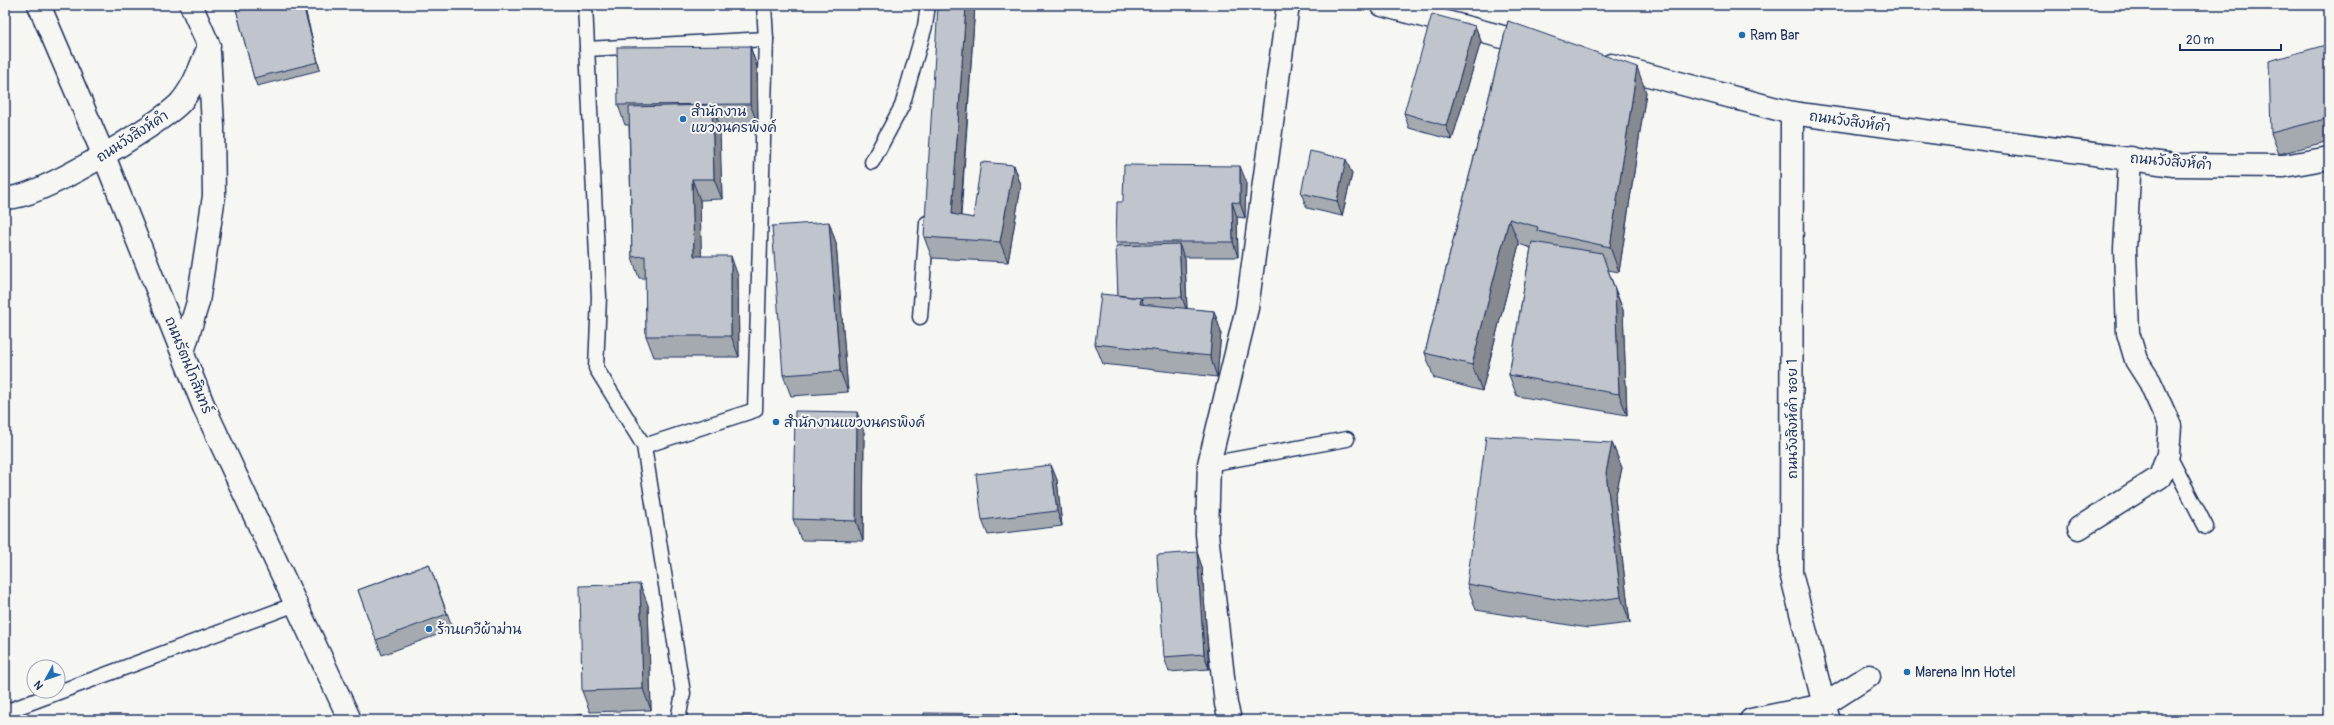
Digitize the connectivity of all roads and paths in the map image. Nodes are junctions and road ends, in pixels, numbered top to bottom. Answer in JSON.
{"nodes":[{"id":1,"x":39,"y":5,"type":"edge"},
{"id":2,"x":191,"y":5,"type":"edge"},
{"id":3,"x":585,"y":5,"type":"edge"},
{"id":4,"x":764,"y":5,"type":"edge"},
{"id":5,"x":928,"y":5,"type":"edge"},
{"id":6,"x":941,"y":5,"type":"edge"},
{"id":7,"x":1288,"y":5,"type":"edge"},
{"id":8,"x":1382,"y":5,"type":"edge"},
{"id":9,"x":939,"y":26,"type":"edge"},
{"id":10,"x":766,"y":39,"type":"junction"},
{"id":11,"x":209,"y":46,"type":"junction"},
{"id":12,"x":587,"y":49,"type":"junction"},
{"id":13,"x":1549,"y":49,"type":"edge"},
{"id":14,"x":1595,"y":61,"type":"edge"},
{"id":15,"x":1792,"y":113,"type":"junction"},
{"id":16,"x":104,"y":156,"type":"junction"},
{"id":17,"x":2130,"y":158,"type":"junction"},
{"id":18,"x":2329,"y":158,"type":"edge"},
{"id":19,"x":872,"y":162,"type":"dead end"},
{"id":20,"x":5,"y":198,"type":"edge"},
{"id":21,"x":927,"y":211,"type":"edge"},
{"id":22,"x":920,"y":317,"type":"dead end"},
{"id":23,"x":183,"y":352,"type":"junction"},
{"id":24,"x":1347,"y":439,"type":"dead end"},
{"id":25,"x":644,"y":446,"type":"junction"},
{"id":26,"x":2168,"y":454,"type":"junction"},
{"id":27,"x":1209,"y":464,"type":"junction"},
{"id":28,"x":2206,"y":527,"type":"dead end"},
{"id":29,"x":2079,"y":528,"type":"dead end"},
{"id":30,"x":296,"y":604,"type":"junction"},
{"id":31,"x":1869,"y":676,"type":"dead end"},
{"id":32,"x":5,"y":712,"type":"edge"},
{"id":33,"x":1826,"y":713,"type":"edge"},
{"id":34,"x":350,"y":720,"type":"edge"},
{"id":35,"x":678,"y":720,"type":"edge"},
{"id":36,"x":1230,"y":720,"type":"edge"},
{"id":37,"x":1751,"y":720,"type":"edge"}],
"edges":[{"from":1,"to":16,"type":"street","name":"ถนนรัตนโกสินทร์"},
{"from":2,"to":11,"type":"street"},
{"from":3,"to":12,"type":"lane"},
{"from":4,"to":10,"type":"lane"},
{"from":5,"to":19,"type":"lane"},
{"from":6,"to":9,"type":"lane"},
{"from":7,"to":27,"type":"street"},
{"from":8,"to":13,"type":"street"},
{"from":10,"to":12,"type":"lane"},
{"from":10,"to":25,"type":"lane"},
{"from":11,"to":16,"type":"street","name":"ถนนวังสิงห์คำ"},
{"from":11,"to":23,"type":"street"},
{"from":12,"to":25,"type":"lane"},
{"from":14,"to":15,"type":"street","name":"ถนนวังสิงห์คำ"},
{"from":15,"to":17,"type":"street","name":"ถนนวังสิงห์คำ"},
{"from":15,"to":33,"type":"street","name":"ถนนวังสิงห์คำ ซอย 1"},
{"from":16,"to":20,"type":"street","name":"ถนนวังสิงห์คำ"},
{"from":16,"to":23,"type":"street","name":"ถนนรัตนโกสินทร์"},
{"from":17,"to":18,"type":"street","name":"ถนนวังสิงห์คำ"},
{"from":17,"to":26,"type":"street"},
{"from":21,"to":22,"type":"lane"},
{"from":23,"to":30,"type":"street","name":"ถนนรัตนโกสินทร์"},
{"from":24,"to":27,"type":"lane"},
{"from":25,"to":35,"type":"lane"},
{"from":26,"to":28,"type":"lane"},
{"from":26,"to":29,"type":"street"},
{"from":27,"to":36,"type":"street"},
{"from":30,"to":32,"type":"lane"},
{"from":30,"to":34,"type":"street","name":"ถนนรัตนโกสินทร์"},
{"from":31,"to":33,"type":"street"},
{"from":33,"to":37,"type":"street"}]}
